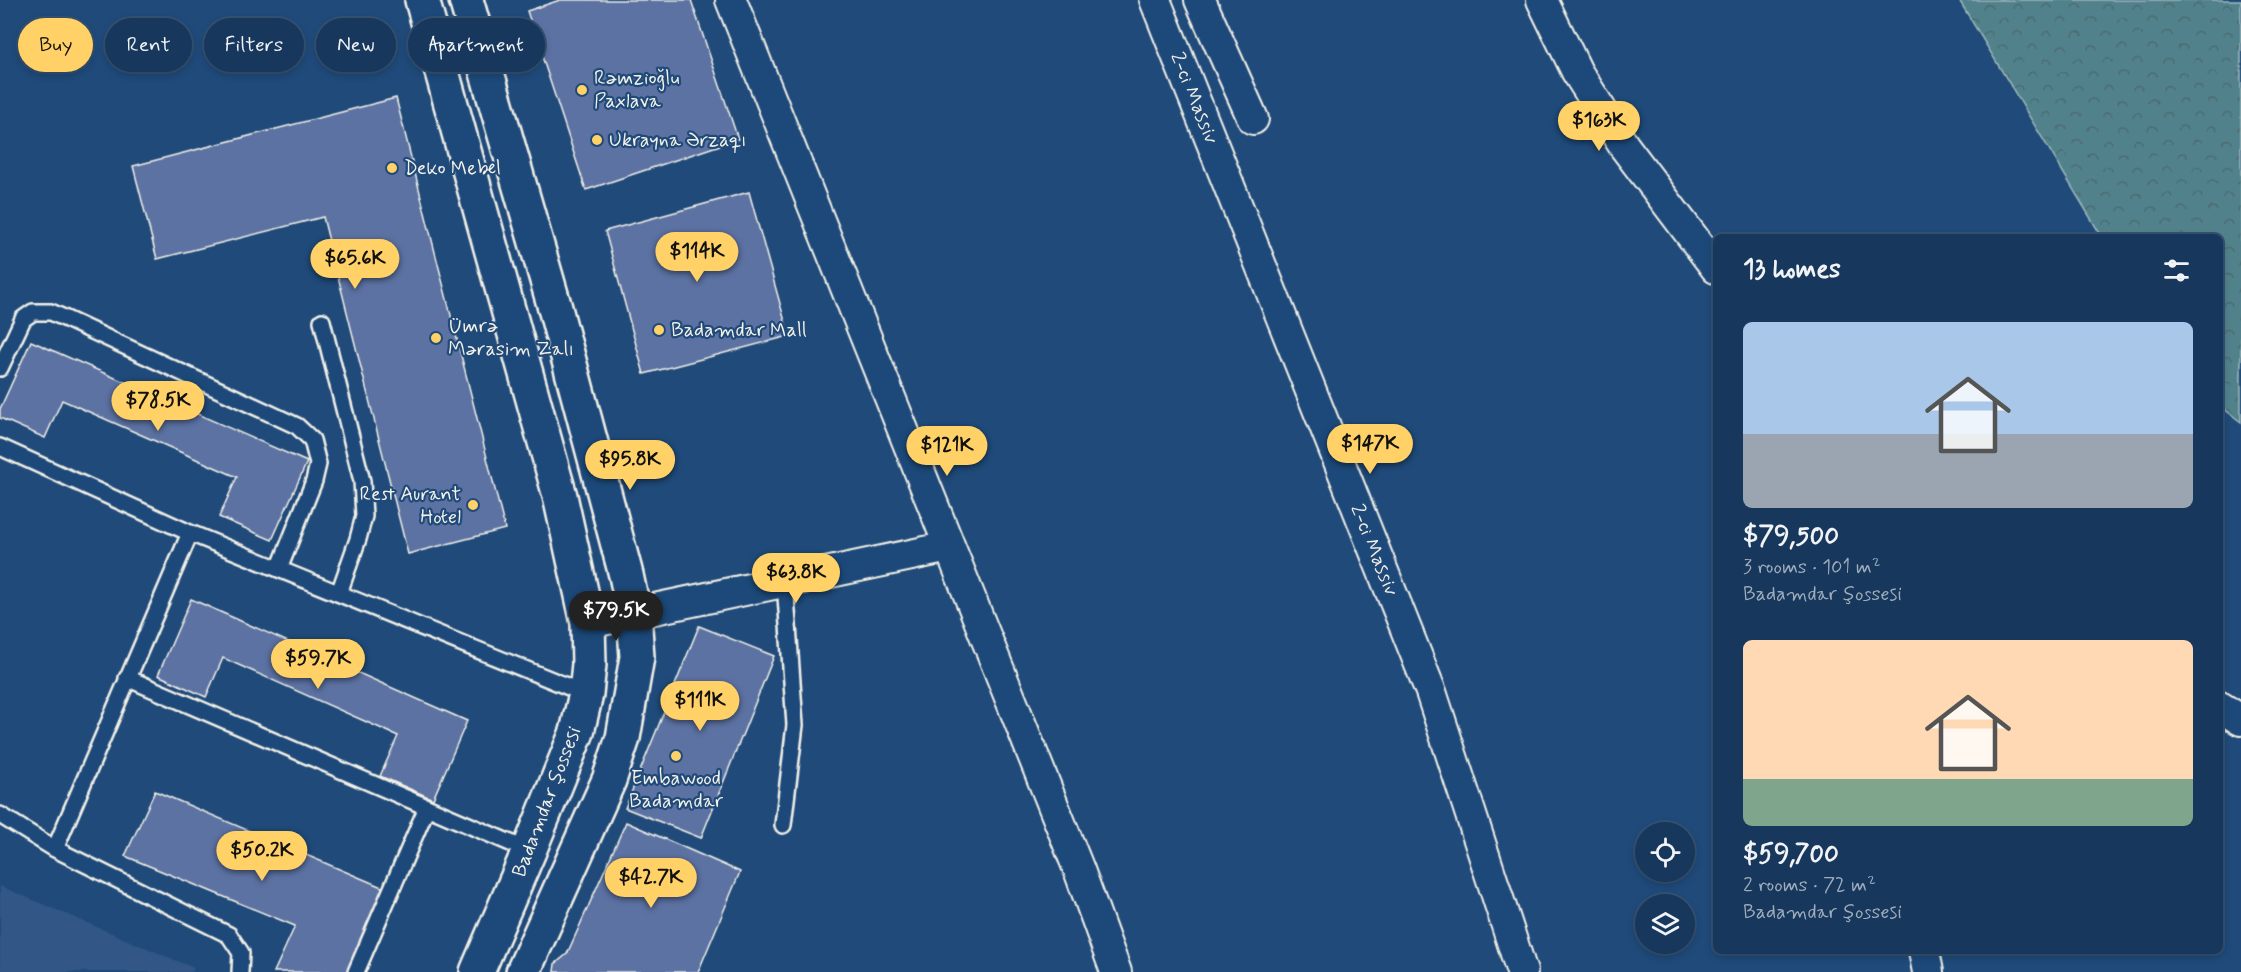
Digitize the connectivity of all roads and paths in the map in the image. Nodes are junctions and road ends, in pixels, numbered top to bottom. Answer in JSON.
{"nodes":[{"id":1,"x":422,"y":0,"type":"edge"},
{"id":2,"x":466,"y":0,"type":"edge"},
{"id":3,"x":731,"y":0,"type":"edge"},
{"id":4,"x":1155,"y":0,"type":"edge"},
{"id":5,"x":1200,"y":0,"type":"edge"},
{"id":6,"x":1542,"y":0,"type":"edge"},
{"id":7,"x":1254,"y":119,"type":"dead end"},
{"id":8,"x":1713,"y":264,"type":"edge"},
{"id":9,"x":322,"y":321,"type":"dead end"},
{"id":10,"x":0,"y":368,"type":"edge"},
{"id":11,"x":0,"y":447,"type":"edge"},
{"id":12,"x":190,"y":533,"type":"junction"},
{"id":13,"x":949,"y":547,"type":"junction"},
{"id":14,"x":279,"y":569,"type":"junction"},
{"id":15,"x":785,"y":582,"type":"junction"},
{"id":16,"x":339,"y":593,"type":"junction"},
{"id":17,"x":634,"y":613,"type":"junction"},
{"id":18,"x":588,"y":623,"type":"junction"},
{"id":19,"x":126,"y":678,"type":"junction"},
{"id":20,"x":586,"y":694,"type":"junction"},
{"id":21,"x":2223,"y":709,"type":"edge"},
{"id":22,"x":2241,"y":720,"type":"edge"},
{"id":23,"x":427,"y":807,"type":"junction"},
{"id":24,"x":0,"y":814,"type":"edge"},
{"id":25,"x":783,"y":825,"type":"dead end"},
{"id":26,"x":55,"y":849,"type":"junction"},
{"id":27,"x":529,"y":851,"type":"junction"},
{"id":28,"x":1925,"y":954,"type":"edge"},
{"id":29,"x":240,"y":972,"type":"edge"},
{"id":30,"x":356,"y":972,"type":"edge"},
{"id":31,"x":477,"y":972,"type":"edge"},
{"id":32,"x":523,"y":972,"type":"edge"},
{"id":33,"x":1116,"y":972,"type":"edge"},
{"id":34,"x":1522,"y":972,"type":"edge"},
{"id":35,"x":1928,"y":972,"type":"edge"}],
"edges":[{"from":1,"to":18,"type":"main road","name":"Badamdar şossesi"},
{"from":2,"to":17,"type":"main road"},
{"from":3,"to":13,"type":"street"},
{"from":4,"to":34,"type":"street","name":"2-ci Massiv"},
{"from":5,"to":7,"type":"street"},
{"from":6,"to":8,"type":"street"},
{"from":9,"to":16,"type":"lane"},
{"from":10,"to":14,"type":"lane"},
{"from":11,"to":12,"type":"lane"},
{"from":12,"to":14,"type":"lane"},
{"from":12,"to":19,"type":"lane"},
{"from":13,"to":15,"type":"street"},
{"from":13,"to":33,"type":"street"},
{"from":14,"to":16,"type":"lane"},
{"from":15,"to":17,"type":"street"},
{"from":15,"to":25,"type":"lane"},
{"from":16,"to":20,"type":"lane"},
{"from":17,"to":18,"type":"street"},
{"from":17,"to":32,"type":"main road"},
{"from":18,"to":20,"type":"main road","name":"Badamdar şossesi"},
{"from":19,"to":23,"type":"lane"},
{"from":19,"to":26,"type":"lane"},
{"from":20,"to":27,"type":"main road","name":"Badamdar şossesi"},
{"from":21,"to":22,"type":"street"},
{"from":23,"to":27,"type":"lane"},
{"from":23,"to":30,"type":"lane"},
{"from":24,"to":26,"type":"lane"},
{"from":26,"to":29,"type":"lane"},
{"from":27,"to":31,"type":"main road","name":"Badamdar şossesi"},
{"from":28,"to":35,"type":"street"}]}
